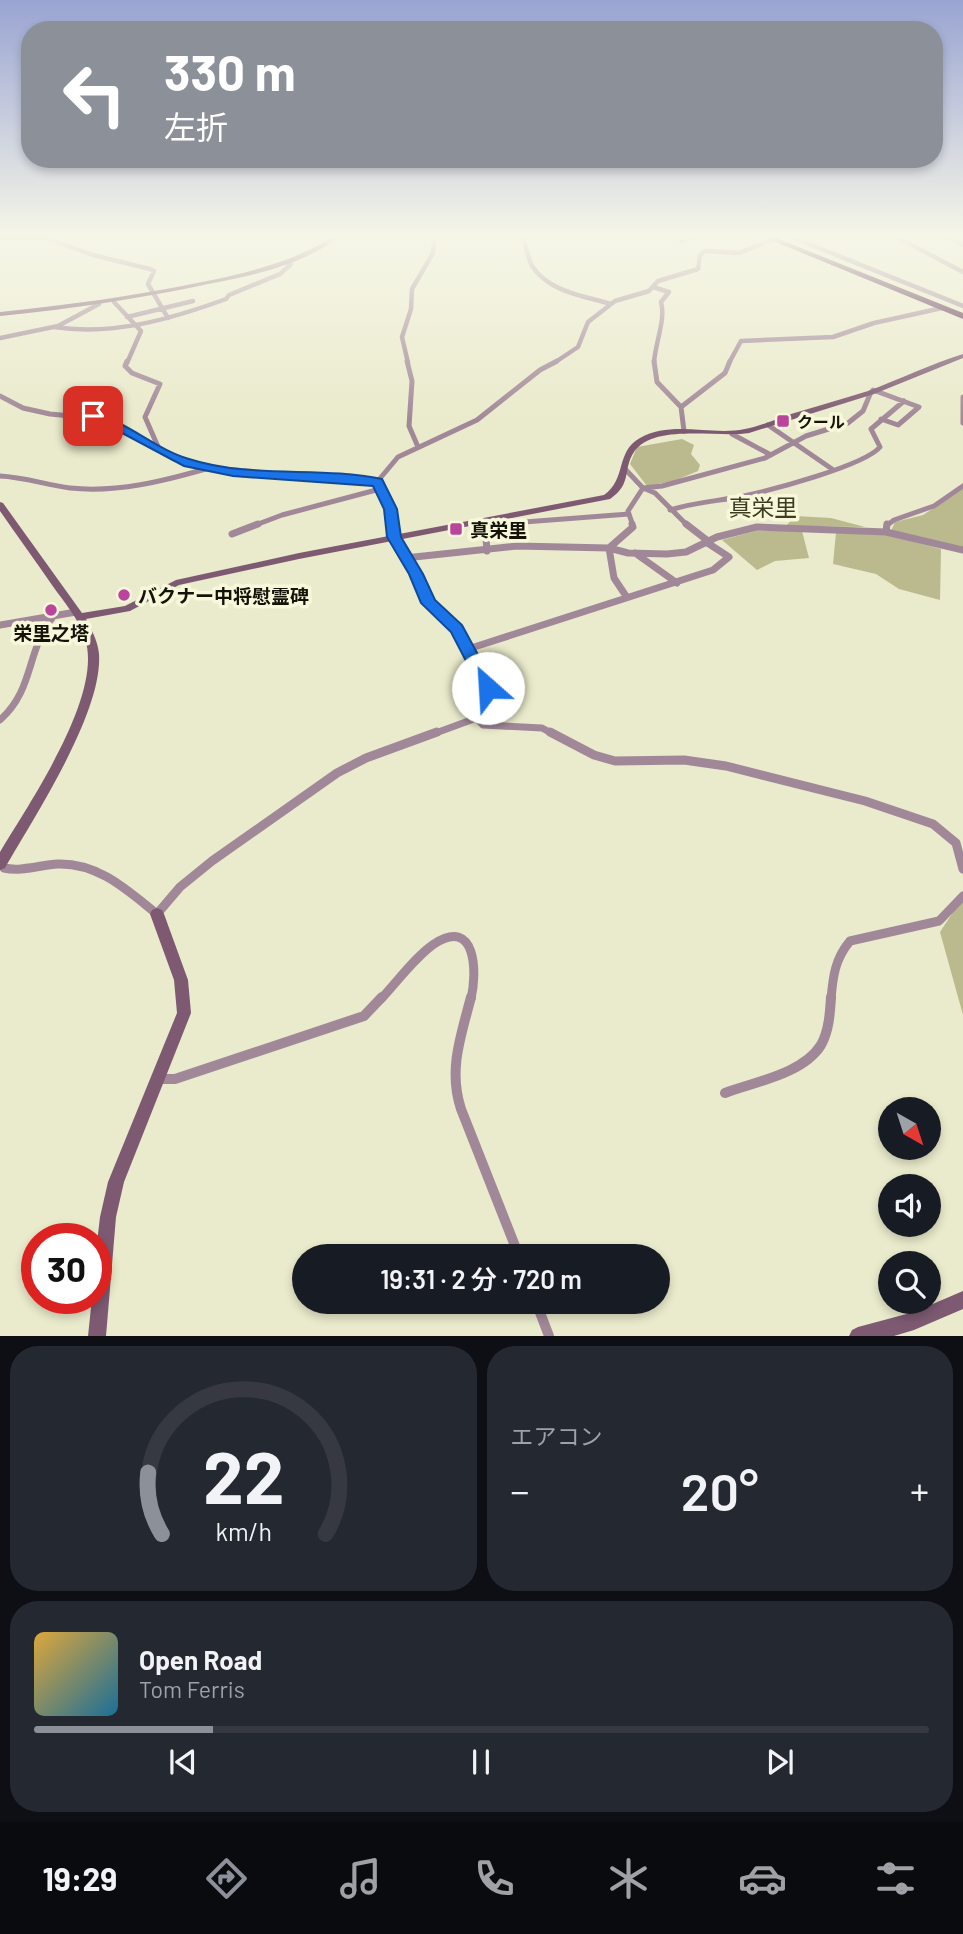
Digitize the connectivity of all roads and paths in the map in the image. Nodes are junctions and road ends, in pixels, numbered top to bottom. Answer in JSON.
{"nodes":[{"id":1,"x":146,"y":296,"type":"edge"},
{"id":2,"x":155,"y":296,"type":"edge"},
{"id":3,"x":228,"y":296,"type":"edge"},
{"id":4,"x":412,"y":296,"type":"edge"},
{"id":5,"x":587,"y":296,"type":"edge"},
{"id":6,"x":633,"y":296,"type":"edge"},
{"id":7,"x":665,"y":296,"type":"edge"},
{"id":8,"x":915,"y":296,"type":"edge"},
{"id":9,"x":924,"y":296,"type":"edge"},
{"id":10,"x":936,"y":296,"type":"edge"},
{"id":11,"x":193,"y":301,"type":"dead end"},
{"id":12,"x":114,"y":302,"type":"junction"},
{"id":13,"x":99,"y":304,"type":"junction"},
{"id":14,"x":611,"y":304,"type":"junction"},
{"id":15,"x":963,"y":306,"type":"edge"},
{"id":16,"x":942,"y":308,"type":"junction"},
{"id":17,"x":163,"y":309,"type":"junction"},
{"id":18,"x":0,"y":314,"type":"edge"},
{"id":19,"x":963,"y":314,"type":"edge"},
{"id":20,"x":127,"y":317,"type":"junction"},
{"id":21,"x":168,"y":318,"type":"junction"},
{"id":22,"x":135,"y":323,"type":"junction"},
{"id":23,"x":54,"y":327,"type":"junction"},
{"id":24,"x":0,"y":338,"type":"edge"},
{"id":25,"x":963,"y":356,"type":"edge"},
{"id":26,"x":872,"y":391,"type":"junction"},
{"id":27,"x":0,"y":396,"type":"edge"},
{"id":28,"x":963,"y":397,"type":"edge"},
{"id":29,"x":904,"y":401,"type":"junction"},
{"id":30,"x":681,"y":407,"type":"junction"},
{"id":31,"x":881,"y":419,"type":"junction"},
{"id":32,"x":963,"y":423,"type":"edge"},
{"id":33,"x":768,"y":425,"type":"junction"},
{"id":34,"x":684,"y":431,"type":"junction"},
{"id":35,"x":732,"y":434,"type":"junction"},
{"id":36,"x":794,"y":443,"type":"junction"},
{"id":37,"x":418,"y":447,"type":"junction"},
{"id":38,"x":159,"y":450,"type":"junction"},
{"id":39,"x":771,"y":456,"type":"junction"},
{"id":40,"x":210,"y":468,"type":"junction"},
{"id":41,"x":832,"y":469,"type":"junction"},
{"id":42,"x":626,"y":470,"type":"junction"},
{"id":43,"x":0,"y":476,"type":"edge"},
{"id":44,"x":379,"y":485,"type":"junction"},
{"id":45,"x":963,"y":486,"type":"edge"},
{"id":46,"x":643,"y":488,"type":"junction"},
{"id":47,"x":0,"y":505,"type":"edge"},
{"id":48,"x":670,"y":510,"type":"junction"},
{"id":49,"x":629,"y":514,"type":"junction"},
{"id":50,"x":483,"y":524,"type":"junction"},
{"id":51,"x":886,"y":532,"type":"junction"},
{"id":52,"x":232,"y":534,"type":"dead end"},
{"id":53,"x":394,"y":537,"type":"junction"},
{"id":54,"x":707,"y":541,"type":"junction"},
{"id":55,"x":609,"y":548,"type":"junction"},
{"id":56,"x":963,"y":550,"type":"edge"},
{"id":57,"x":487,"y":551,"type":"junction"},
{"id":58,"x":634,"y":553,"type":"junction"},
{"id":59,"x":405,"y":558,"type":"junction"},
{"id":60,"x":677,"y":583,"type":"junction"},
{"id":61,"x":626,"y":596,"type":"junction"},
{"id":62,"x":78,"y":615,"type":"junction"},
{"id":63,"x":51,"y":618,"type":"junction"},
{"id":64,"x":0,"y":625,"type":"edge"},
{"id":65,"x":468,"y":649,"type":"junction"},
{"id":66,"x":0,"y":719,"type":"edge"},
{"id":67,"x":477,"y":719,"type":"junction"},
{"id":68,"x":0,"y":863,"type":"edge"},
{"id":69,"x":963,"y":869,"type":"edge"},
{"id":70,"x":963,"y":896,"type":"edge"},
{"id":71,"x":157,"y":914,"type":"junction"},
{"id":72,"x":158,"y":1079,"type":"junction"},
{"id":73,"x":725,"y":1093,"type":"dead end"},
{"id":74,"x":514,"y":1244,"type":"edge"},
{"id":75,"x":963,"y":1300,"type":"edge"},
{"id":76,"x":541,"y":1314,"type":"edge"},
{"id":77,"x":97,"y":1335,"type":"edge"},
{"id":78,"x":549,"y":1335,"type":"edge"},
{"id":79,"x":858,"y":1335,"type":"edge"}],
"edges":[{"from":1,"to":12,"type":"street"},
{"from":2,"to":17,"type":"street"},
{"from":3,"to":21,"type":"street"},
{"from":4,"to":37,"type":"street"},
{"from":5,"to":14,"type":"street"},
{"from":6,"to":14,"type":"street"},
{"from":7,"to":30,"type":"street"},
{"from":8,"to":16,"type":"highway"},
{"from":9,"to":19,"type":"highway"},
{"from":10,"to":15,"type":"street"},
{"from":11,"to":17,"type":"street"},
{"from":12,"to":13,"type":"street"},
{"from":12,"to":20,"type":"street"},
{"from":13,"to":18,"type":"street"},
{"from":13,"to":23,"type":"street"},
{"from":14,"to":37,"type":"street"},
{"from":16,"to":19,"type":"highway"},
{"from":16,"to":30,"type":"street"},
{"from":17,"to":20,"type":"street"},
{"from":17,"to":21,"type":"street"},
{"from":20,"to":22,"type":"street"},
{"from":21,"to":22,"type":"street"},
{"from":22,"to":23,"type":"street"},
{"from":22,"to":38,"type":"street"},
{"from":23,"to":24,"type":"street"},
{"from":25,"to":26,"type":"street"},
{"from":26,"to":29,"type":"street"},
{"from":26,"to":33,"type":"street"},
{"from":26,"to":36,"type":"street"},
{"from":27,"to":38,"type":"street"},
{"from":28,"to":32,"type":"street"},
{"from":29,"to":31,"type":"street"},
{"from":29,"to":31,"type":"street"},
{"from":30,"to":34,"type":"street"},
{"from":31,"to":41,"type":"street"},
{"from":33,"to":35,"type":"street"},
{"from":33,"to":36,"type":"street"},
{"from":34,"to":35,"type":"street"},
{"from":34,"to":42,"type":"street"},
{"from":35,"to":39,"type":"street"},
{"from":36,"to":39,"type":"street"},
{"from":36,"to":41,"type":"street"},
{"from":37,"to":44,"type":"street"},
{"from":38,"to":40,"type":"street"},
{"from":39,"to":46,"type":"street"},
{"from":40,"to":43,"type":"street"},
{"from":40,"to":44,"type":"street"},
{"from":41,"to":48,"type":"street"},
{"from":42,"to":46,"type":"street"},
{"from":42,"to":50,"type":"street"},
{"from":44,"to":52,"type":"street"},
{"from":44,"to":53,"type":"street"},
{"from":45,"to":51,"type":"street"},
{"from":46,"to":48,"type":"street"},
{"from":46,"to":49,"type":"street"},
{"from":47,"to":62,"type":"street"},
{"from":48,"to":54,"type":"street"},
{"from":49,"to":50,"type":"street"},
{"from":49,"to":55,"type":"street"},
{"from":50,"to":53,"type":"street"},
{"from":50,"to":57,"type":"street"},
{"from":51,"to":54,"type":"street"},
{"from":51,"to":56,"type":"street"},
{"from":53,"to":59,"type":"street"},
{"from":53,"to":62,"type":"street"},
{"from":54,"to":58,"type":"street"},
{"from":54,"to":60,"type":"street"},
{"from":55,"to":57,"type":"street"},
{"from":55,"to":58,"type":"street"},
{"from":55,"to":61,"type":"street"},
{"from":57,"to":59,"type":"street"},
{"from":58,"to":60,"type":"street"},
{"from":59,"to":65,"type":"street"},
{"from":60,"to":61,"type":"street"},
{"from":61,"to":65,"type":"street"},
{"from":62,"to":63,"type":"street"},
{"from":62,"to":68,"type":"street"},
{"from":63,"to":64,"type":"street"},
{"from":63,"to":66,"type":"street"},
{"from":65,"to":67,"type":"street"},
{"from":67,"to":69,"type":"street"},
{"from":67,"to":71,"type":"street"},
{"from":68,"to":71,"type":"street"},
{"from":70,"to":73,"type":"street"},
{"from":71,"to":72,"type":"street"},
{"from":72,"to":74,"type":"street"},
{"from":72,"to":77,"type":"street"},
{"from":75,"to":79,"type":"street"},
{"from":76,"to":78,"type":"street"}]}
